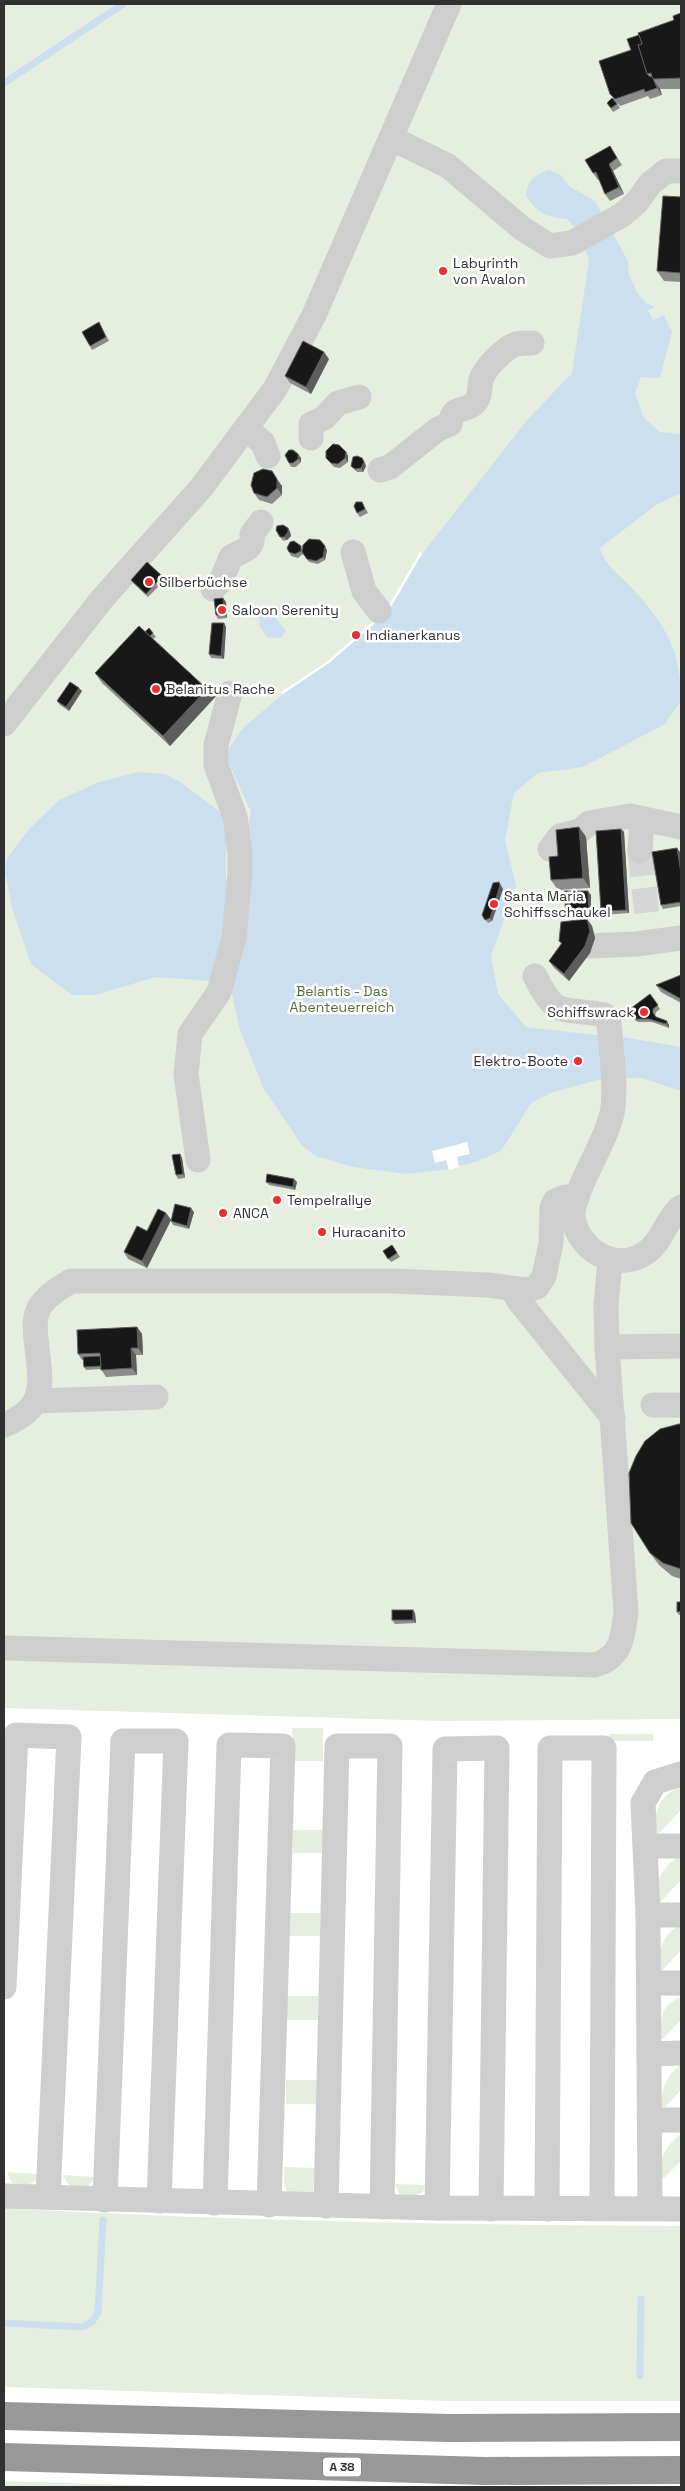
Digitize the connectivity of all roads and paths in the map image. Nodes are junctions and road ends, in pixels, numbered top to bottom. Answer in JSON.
{"nodes":[{"id":1,"x":449,"y":4,"type":"edge"},
{"id":2,"x":391,"y":138,"type":"junction"},
{"id":3,"x":681,"y":171,"type":"edge"},
{"id":4,"x":532,"y":343,"type":"dead end"},
{"id":5,"x":359,"y":396,"type":"dead end"},
{"id":6,"x":247,"y":429,"type":"junction"},
{"id":7,"x":311,"y":438,"type":"dead end"},
{"id":8,"x":268,"y":456,"type":"dead end"},
{"id":9,"x":380,"y":470,"type":"dead end"},
{"id":10,"x":261,"y":522,"type":"dead end"},
{"id":11,"x":353,"y":552,"type":"dead end"},
{"id":12,"x":213,"y":589,"type":"dead end"},
{"id":13,"x":379,"y":611,"type":"dead end"},
{"id":14,"x":230,"y":693,"type":"dead end"},
{"id":15,"x":4,"y":724,"type":"edge"},
{"id":16,"x":642,"y":819,"type":"junction"},
{"id":17,"x":681,"y":827,"type":"edge"},
{"id":18,"x":550,"y":850,"type":"dead end"},
{"id":19,"x":640,"y":851,"type":"tunnel mouth"},
{"id":20,"x":681,"y":938,"type":"edge"},
{"id":21,"x":587,"y":946,"type":"edge"},
{"id":22,"x":535,"y":976,"type":"dead end"},
{"id":23,"x":198,"y":1160,"type":"dead end"},
{"id":24,"x":577,"y":1198,"type":"junction"},
{"id":25,"x":681,"y":1207,"type":"edge"},
{"id":26,"x":610,"y":1261,"type":"junction"},
{"id":27,"x":512,"y":1289,"type":"junction"},
{"id":28,"x":681,"y":1346,"type":"edge"},
{"id":29,"x":607,"y":1347,"type":"junction"},
{"id":30,"x":156,"y":1397,"type":"dead end"},
{"id":31,"x":37,"y":1401,"type":"junction"},
{"id":32,"x":653,"y":1405,"type":"dead end"},
{"id":33,"x":681,"y":1405,"type":"edge"},
{"id":34,"x":613,"y":1418,"type":"junction"},
{"id":35,"x":4,"y":1425,"type":"edge"},
{"id":36,"x":4,"y":1648,"type":"edge"},
{"id":37,"x":681,"y":1774,"type":"edge"},
{"id":38,"x":646,"y":1846,"type":"junction"},
{"id":39,"x":681,"y":1846,"type":"edge"},
{"id":40,"x":681,"y":1914,"type":"edge"},
{"id":41,"x":648,"y":1915,"type":"junction"},
{"id":42,"x":649,"y":1983,"type":"junction"},
{"id":43,"x":681,"y":1983,"type":"edge"},
{"id":44,"x":4,"y":1987,"type":"edge"},
{"id":45,"x":681,"y":2053,"type":"edge"},
{"id":46,"x":650,"y":2054,"type":"junction"},
{"id":47,"x":651,"y":2120,"type":"junction"},
{"id":48,"x":681,"y":2120,"type":"edge"},
{"id":49,"x":4,"y":2196,"type":"edge"},
{"id":50,"x":48,"y":2197,"type":"junction"},
{"id":51,"x":105,"y":2200,"type":"junction"},
{"id":52,"x":159,"y":2202,"type":"junction"},
{"id":53,"x":215,"y":2203,"type":"junction"},
{"id":54,"x":269,"y":2205,"type":"junction"},
{"id":55,"x":326,"y":2206,"type":"junction"},
{"id":56,"x":382,"y":2207,"type":"junction"},
{"id":57,"x":437,"y":2208,"type":"junction"},
{"id":58,"x":602,"y":2208,"type":"junction"},
{"id":59,"x":650,"y":2208,"type":"junction"},
{"id":60,"x":491,"y":2209,"type":"junction"},
{"id":61,"x":547,"y":2209,"type":"junction"},
{"id":62,"x":681,"y":2209,"type":"edge"},
{"id":63,"x":4,"y":2416,"type":"edge"},
{"id":64,"x":681,"y":2427,"type":"edge"},
{"id":65,"x":4,"y":2456,"type":"edge"},
{"id":66,"x":681,"y":2470,"type":"edge"}],
"edges":[{"from":1,"to":2,"type":"street"},
{"from":2,"to":3,"type":"street"},
{"from":2,"to":6,"type":"street"},
{"from":4,"to":9,"type":"street"},
{"from":5,"to":7,"type":"street"},
{"from":6,"to":8,"type":"street"},
{"from":6,"to":15,"type":"street"},
{"from":10,"to":12,"type":"street"},
{"from":11,"to":13,"type":"street"},
{"from":14,"to":23,"type":"street"},
{"from":16,"to":17,"type":"street"},
{"from":16,"to":18,"type":"street"},
{"from":16,"to":19,"type":"street"},
{"from":20,"to":21,"type":"street"},
{"from":22,"to":24,"type":"street"},
{"from":24,"to":26,"type":"street"},
{"from":24,"to":27,"type":"street"},
{"from":25,"to":26,"type":"street"},
{"from":26,"to":29,"type":"street"},
{"from":27,"to":31,"type":"street"},
{"from":27,"to":34,"type":"street"},
{"from":28,"to":29,"type":"street"},
{"from":29,"to":34,"type":"street"},
{"from":30,"to":31,"type":"street"},
{"from":31,"to":35,"type":"street"},
{"from":32,"to":33,"type":"street"},
{"from":34,"to":36,"type":"street"},
{"from":37,"to":38,"type":"street"},
{"from":38,"to":39,"type":"street"},
{"from":38,"to":41,"type":"street"},
{"from":40,"to":41,"type":"street"},
{"from":41,"to":42,"type":"street"},
{"from":42,"to":43,"type":"street"},
{"from":42,"to":46,"type":"street"},
{"from":44,"to":50,"type":"street"},
{"from":45,"to":46,"type":"street"},
{"from":46,"to":47,"type":"street"},
{"from":47,"to":48,"type":"street"},
{"from":47,"to":59,"type":"street"},
{"from":49,"to":50,"type":"street"},
{"from":50,"to":51,"type":"street"},
{"from":51,"to":52,"type":"street"},
{"from":51,"to":52,"type":"street"},
{"from":52,"to":53,"type":"street"},
{"from":53,"to":54,"type":"street"},
{"from":53,"to":54,"type":"street"},
{"from":54,"to":55,"type":"street"},
{"from":55,"to":56,"type":"street"},
{"from":55,"to":56,"type":"street"},
{"from":56,"to":57,"type":"street"},
{"from":57,"to":60,"type":"street"},
{"from":57,"to":60,"type":"street"},
{"from":58,"to":59,"type":"street"},
{"from":58,"to":61,"type":"street"},
{"from":58,"to":61,"type":"street"},
{"from":59,"to":62,"type":"street"},
{"from":60,"to":61,"type":"street"},
{"from":63,"to":64,"type":"highway"},
{"from":65,"to":66,"type":"highway","number":"A 38"}]}
